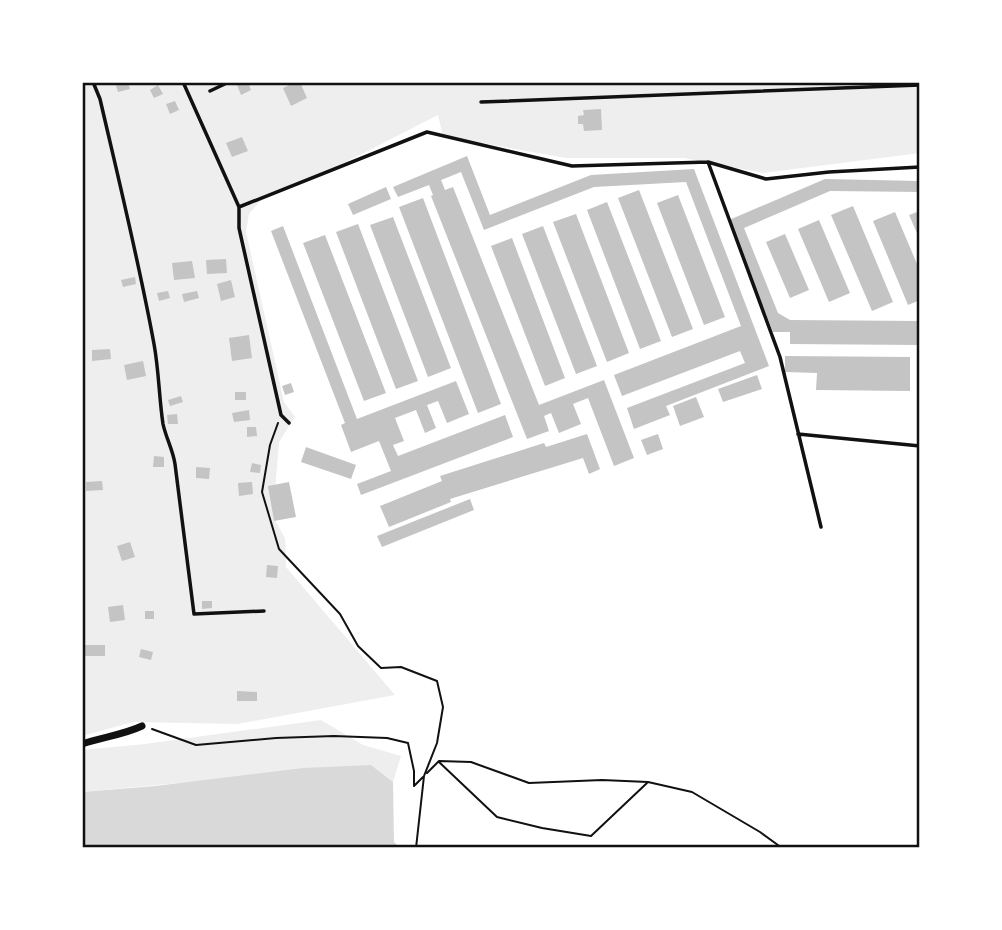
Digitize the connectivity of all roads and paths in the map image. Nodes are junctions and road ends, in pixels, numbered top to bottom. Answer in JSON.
{"nodes":[{"id":1,"x":93,"y":82,"type":"edge"},
{"id":2,"x":183,"y":82,"type":"edge"},
{"id":3,"x":229,"y":82,"type":"edge"},
{"id":4,"x":920,"y":85,"type":"edge"},
{"id":5,"x":209,"y":91,"type":"dead end"},
{"id":6,"x":481,"y":102,"type":"dead end"},
{"id":7,"x":709,"y":162,"type":"junction"},
{"id":8,"x":920,"y":167,"type":"edge"},
{"id":9,"x":239,"y":207,"type":"junction"},
{"id":10,"x":281,"y":415,"type":"junction"},
{"id":11,"x":289,"y":423,"type":"dead end"},
{"id":12,"x":798,"y":434,"type":"junction"},
{"id":13,"x":920,"y":446,"type":"edge"},
{"id":14,"x":821,"y":527,"type":"dead end"},
{"id":15,"x":264,"y":611,"type":"dead end"},
{"id":16,"x":142,"y":726,"type":"joint"},
{"id":17,"x":82,"y":744,"type":"edge"},
{"id":18,"x":439,"y":761,"type":"junction"},
{"id":19,"x":425,"y":776,"type":"junction"},
{"id":20,"x":648,"y":782,"type":"junction"},
{"id":21,"x":920,"y":845,"type":"edge"},
{"id":22,"x":416,"y":848,"type":"edge"},
{"id":23,"x":782,"y":848,"type":"edge"},
{"id":24,"x":909,"y":848,"type":"edge"}],
"edges":[{"from":1,"to":15,"type":"lane"},
{"from":2,"to":9,"type":"lane"},
{"from":3,"to":5,"type":"lane"},
{"from":4,"to":6,"type":"lane"},
{"from":7,"to":8,"type":"lane"},
{"from":7,"to":9,"type":"lane"},
{"from":7,"to":12,"type":"lane"},
{"from":9,"to":10,"type":"lane"},
{"from":10,"to":11,"type":"lane"},
{"from":10,"to":19,"type":"path"},
{"from":12,"to":13,"type":"lane"},
{"from":12,"to":14,"type":"lane"},
{"from":16,"to":17,"type":"street"},
{"from":16,"to":19,"type":"path"},
{"from":18,"to":19,"type":"path"},
{"from":18,"to":20,"type":"path"},
{"from":18,"to":20,"type":"path"},
{"from":19,"to":22,"type":"path"},
{"from":20,"to":23,"type":"path"},
{"from":21,"to":24,"type":"path"}]}
